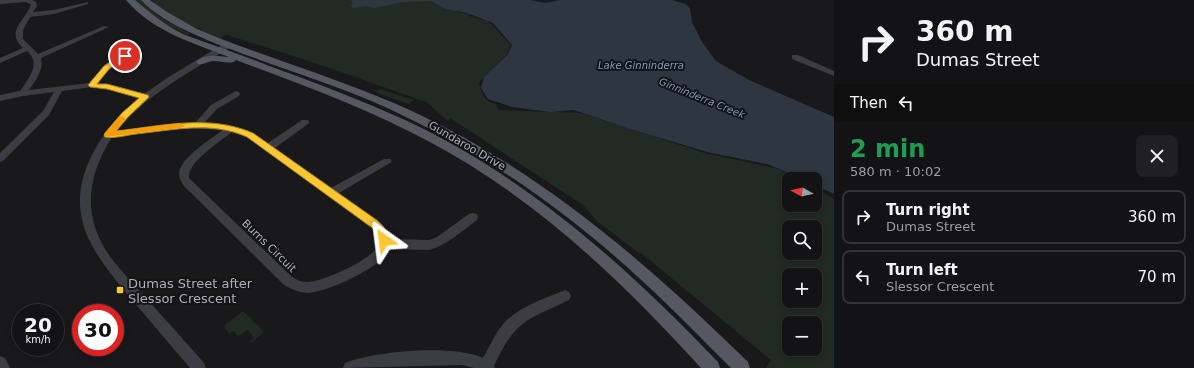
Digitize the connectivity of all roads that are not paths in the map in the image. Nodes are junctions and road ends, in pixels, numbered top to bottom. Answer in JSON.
{"nodes":[{"id":1,"x":29,"y":0,"type":"edge"},
{"id":2,"x":130,"y":0,"type":"edge"},
{"id":3,"x":145,"y":0,"type":"edge"},
{"id":4,"x":0,"y":2,"type":"edge"},
{"id":5,"x":86,"y":3,"type":"dead end"},
{"id":6,"x":28,"y":15,"type":"junction"},
{"id":7,"x":106,"y":27,"type":"dead end"},
{"id":8,"x":201,"y":43,"type":"junction"},
{"id":9,"x":222,"y":47,"type":"junction"},
{"id":10,"x":28,"y":48,"type":"junction"},
{"id":11,"x":137,"y":49,"type":"dead end"},
{"id":12,"x":37,"y":56,"type":"junction"},
{"id":13,"x":795,"y":57,"type":"dead end"},
{"id":14,"x":0,"y":61,"type":"edge"},
{"id":15,"x":195,"y":64,"type":"junction"},
{"id":16,"x":253,"y":64,"type":"junction"},
{"id":17,"x":834,"y":74,"type":"edge"},
{"id":18,"x":92,"y":85,"type":"junction"},
{"id":19,"x":60,"y":88,"type":"junction"},
{"id":20,"x":22,"y":93,"type":"junction"},
{"id":21,"x":236,"y":94,"type":"dead end"},
{"id":22,"x":145,"y":97,"type":"junction"},
{"id":23,"x":0,"y":98,"type":"edge"},
{"id":24,"x":305,"y":122,"type":"dead end"},
{"id":25,"x":199,"y":124,"type":"junction"},
{"id":26,"x":231,"y":128,"type":"junction"},
{"id":27,"x":108,"y":135,"type":"junction"},
{"id":28,"x":268,"y":148,"type":"junction"},
{"id":29,"x":0,"y":159,"type":"edge"},
{"id":30,"x":387,"y":161,"type":"dead end"},
{"id":31,"x":331,"y":193,"type":"junction"},
{"id":32,"x":472,"y":217,"type":"dead end"},
{"id":33,"x":384,"y":244,"type":"junction"},
{"id":34,"x":565,"y":296,"type":"dead end"},
{"id":35,"x":0,"y":363,"type":"edge"},
{"id":36,"x":487,"y":367,"type":"edge"},
{"id":37,"x":3,"y":368,"type":"edge"},
{"id":38,"x":198,"y":368,"type":"edge"},
{"id":39,"x":350,"y":368,"type":"edge"},
{"id":40,"x":712,"y":368,"type":"edge"},
{"id":41,"x":742,"y":368,"type":"edge"}],
"edges":[{"from":1,"to":4,"type":"street"},
{"from":1,"to":6,"type":"street"},
{"from":2,"to":8,"type":"main road","name":"Gundaroo Drive"},
{"from":3,"to":9,"type":"main road","name":"Gundaroo Drive"},
{"from":5,"to":6,"type":"street"},
{"from":6,"to":10,"type":"street"},
{"from":7,"to":12,"type":"street"},
{"from":8,"to":9,"type":"main road","name":"Gundaroo Drive"},
{"from":8,"to":15,"type":"main road"},
{"from":9,"to":15,"type":"street"},
{"from":9,"to":16,"type":"main road","name":"Gundaroo Drive"},
{"from":9,"to":41,"type":"main road","name":"Gundaroo Drive"},
{"from":10,"to":12,"type":"street"},
{"from":10,"to":14,"type":"street"},
{"from":11,"to":18,"type":"street"},
{"from":12,"to":20,"type":"street"},
{"from":13,"to":17,"type":"street"},
{"from":15,"to":16,"type":"main road"},
{"from":15,"to":22,"type":"street"},
{"from":16,"to":40,"type":"main road","name":"Gundaroo Drive"},
{"from":18,"to":19,"type":"street"},
{"from":18,"to":22,"type":"street"},
{"from":19,"to":20,"type":"street"},
{"from":19,"to":29,"type":"street"},
{"from":20,"to":23,"type":"street"},
{"from":21,"to":25,"type":"street"},
{"from":22,"to":27,"type":"street"},
{"from":24,"to":28,"type":"street"},
{"from":25,"to":26,"type":"street"},
{"from":25,"to":27,"type":"street"},
{"from":26,"to":28,"type":"street"},
{"from":26,"to":33,"type":"street","name":"Burns Circuit"},
{"from":27,"to":38,"type":"street"},
{"from":28,"to":31,"type":"street"},
{"from":30,"to":31,"type":"street"},
{"from":31,"to":33,"type":"street"},
{"from":32,"to":33,"type":"street"},
{"from":34,"to":36,"type":"street"},
{"from":35,"to":37,"type":"street"},
{"from":36,"to":39,"type":"street"}]}
